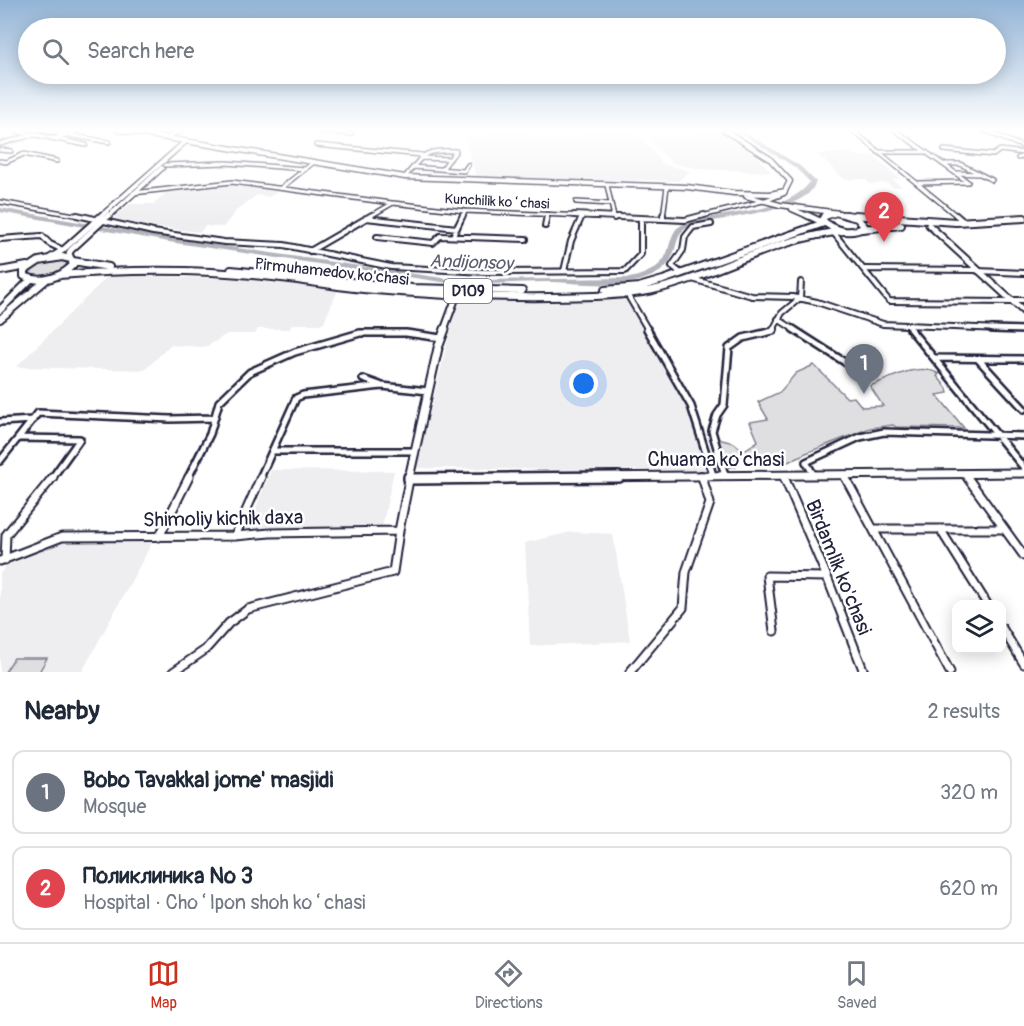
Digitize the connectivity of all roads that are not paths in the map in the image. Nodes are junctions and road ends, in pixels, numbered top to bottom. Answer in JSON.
{"nodes":[{"id":1,"x":166,"y":161,"type":"edge"},
{"id":2,"x":169,"y":161,"type":"edge"},
{"id":3,"x":310,"y":161,"type":"edge"},
{"id":4,"x":418,"y":161,"type":"edge"},
{"id":5,"x":448,"y":161,"type":"edge"},
{"id":6,"x":770,"y":161,"type":"edge"},
{"id":7,"x":890,"y":161,"type":"edge"},
{"id":8,"x":940,"y":161,"type":"edge"},
{"id":9,"x":314,"y":162,"type":"junction"},
{"id":10,"x":944,"y":164,"type":"junction"},
{"id":11,"x":165,"y":165,"type":"junction"},
{"id":12,"x":468,"y":165,"type":"dead end"},
{"id":13,"x":414,"y":167,"type":"junction"},
{"id":14,"x":304,"y":169,"type":"junction"},
{"id":15,"x":442,"y":170,"type":"junction"},
{"id":16,"x":464,"y":171,"type":"junction"},
{"id":17,"x":957,"y":173,"type":"junction"},
{"id":18,"x":980,"y":174,"type":"junction"},
{"id":19,"x":405,"y":177,"type":"junction"},
{"id":20,"x":456,"y":180,"type":"junction"},
{"id":21,"x":992,"y":180,"type":"dead end"},
{"id":22,"x":917,"y":183,"type":"junction"},
{"id":23,"x":607,"y":185,"type":"junction"},
{"id":24,"x":667,"y":187,"type":"junction"},
{"id":25,"x":280,"y":188,"type":"junction"},
{"id":26,"x":785,"y":191,"type":"junction"},
{"id":27,"x":133,"y":193,"type":"junction"},
{"id":28,"x":734,"y":193,"type":"junction"},
{"id":29,"x":764,"y":201,"type":"junction"},
{"id":30,"x":0,"y":202,"type":"edge"},
{"id":31,"x":576,"y":202,"type":"dead end"},
{"id":32,"x":393,"y":203,"type":"junction"},
{"id":33,"x":611,"y":204,"type":"junction"},
{"id":34,"x":780,"y":205,"type":"junction"},
{"id":35,"x":465,"y":211,"type":"junction"},
{"id":36,"x":843,"y":214,"type":"junction"},
{"id":37,"x":547,"y":215,"type":"junction"},
{"id":38,"x":582,"y":216,"type":"junction"},
{"id":39,"x":366,"y":218,"type":"junction"},
{"id":40,"x":614,"y":218,"type":"junction"},
{"id":41,"x":640,"y":218,"type":"junction"},
{"id":42,"x":663,"y":219,"type":"junction"},
{"id":43,"x":104,"y":220,"type":"junction"},
{"id":44,"x":1024,"y":220,"type":"edge"},
{"id":45,"x":98,"y":222,"type":"junction"},
{"id":46,"x":964,"y":222,"type":"junction"},
{"id":47,"x":824,"y":223,"type":"junction"},
{"id":48,"x":711,"y":224,"type":"dead end"},
{"id":49,"x":929,"y":225,"type":"junction"},
{"id":50,"x":546,"y":226,"type":"dead end"},
{"id":51,"x":457,"y":228,"type":"junction"},
{"id":52,"x":862,"y":230,"type":"junction"},
{"id":53,"x":831,"y":231,"type":"junction"},
{"id":54,"x":844,"y":231,"type":"junction"},
{"id":55,"x":453,"y":236,"type":"junction"},
{"id":56,"x":377,"y":237,"type":"dead end"},
{"id":57,"x":0,"y":239,"type":"edge"},
{"id":58,"x":526,"y":239,"type":"dead end"},
{"id":59,"x":63,"y":250,"type":"junction"},
{"id":60,"x":310,"y":251,"type":"junction"},
{"id":61,"x":50,"y":258,"type":"junction"},
{"id":62,"x":72,"y":260,"type":"junction"},
{"id":63,"x":29,"y":266,"type":"junction"},
{"id":64,"x":865,"y":269,"type":"junction"},
{"id":65,"x":564,"y":271,"type":"junction"},
{"id":66,"x":977,"y":271,"type":"junction"},
{"id":67,"x":0,"y":272,"type":"edge"},
{"id":68,"x":681,"y":273,"type":"junction"},
{"id":69,"x":1024,"y":273,"type":"edge"},
{"id":70,"x":23,"y":274,"type":"junction"},
{"id":71,"x":59,"y":275,"type":"junction"},
{"id":72,"x":689,"y":277,"type":"junction"},
{"id":73,"x":51,"y":278,"type":"junction"},
{"id":74,"x":31,"y":279,"type":"junction"},
{"id":75,"x":801,"y":282,"type":"dead end"},
{"id":76,"x":457,"y":293,"type":"junction"},
{"id":77,"x":627,"y":294,"type":"junction"},
{"id":78,"x":800,"y":298,"type":"junction"},
{"id":79,"x":1024,"y":300,"type":"edge"},
{"id":80,"x":1012,"y":301,"type":"junction"},
{"id":81,"x":0,"y":310,"type":"edge"},
{"id":82,"x":1024,"y":312,"type":"edge"},
{"id":83,"x":0,"y":319,"type":"edge"},
{"id":84,"x":778,"y":319,"type":"junction"},
{"id":85,"x":909,"y":327,"type":"junction"},
{"id":86,"x":1024,"y":330,"type":"edge"},
{"id":87,"x":441,"y":338,"type":"junction"},
{"id":88,"x":934,"y":358,"type":"junction"},
{"id":89,"x":978,"y":359,"type":"junction"},
{"id":90,"x":1024,"y":359,"type":"edge"},
{"id":91,"x":865,"y":375,"type":"dead end"},
{"id":92,"x":363,"y":379,"type":"dead end"},
{"id":93,"x":382,"y":386,"type":"junction"},
{"id":94,"x":428,"y":392,"type":"junction"},
{"id":95,"x":1024,"y":409,"type":"edge"},
{"id":96,"x":214,"y":418,"type":"junction"},
{"id":97,"x":33,"y":420,"type":"junction"},
{"id":98,"x":0,"y":422,"type":"edge"},
{"id":99,"x":998,"y":435,"type":"junction"},
{"id":100,"x":1024,"y":436,"type":"edge"},
{"id":101,"x":20,"y":438,"type":"junction"},
{"id":102,"x":272,"y":451,"type":"junction"},
{"id":103,"x":415,"y":451,"type":"junction"},
{"id":104,"x":0,"y":461,"type":"edge"},
{"id":105,"x":1024,"y":468,"type":"edge"},
{"id":106,"x":1024,"y":473,"type":"edge"},
{"id":107,"x":964,"y":474,"type":"junction"},
{"id":108,"x":701,"y":475,"type":"junction"},
{"id":109,"x":712,"y":475,"type":"junction"},
{"id":110,"x":725,"y":475,"type":"junction"},
{"id":111,"x":783,"y":475,"type":"junction"},
{"id":112,"x":814,"y":475,"type":"junction"},
{"id":113,"x":844,"y":475,"type":"junction"},
{"id":114,"x":409,"y":479,"type":"junction"},
{"id":115,"x":874,"y":529,"type":"junction"},
{"id":116,"x":940,"y":529,"type":"junction"},
{"id":117,"x":1004,"y":529,"type":"junction"},
{"id":118,"x":399,"y":531,"type":"junction"},
{"id":119,"x":235,"y":536,"type":"junction"},
{"id":120,"x":159,"y":537,"type":"junction"},
{"id":121,"x":1024,"y":556,"type":"edge"},
{"id":122,"x":2,"y":560,"type":"edge"},
{"id":123,"x":827,"y":577,"type":"junction"},
{"id":124,"x":984,"y":600,"type":"edge"},
{"id":125,"x":774,"y":631,"type":"dead end"},
{"id":126,"x":1006,"y":635,"type":"edge"},
{"id":127,"x":1024,"y":664,"type":"edge"},
{"id":128,"x":635,"y":670,"type":"edge"},
{"id":129,"x":173,"y":672,"type":"edge"},
{"id":130,"x":864,"y":672,"type":"edge"},
{"id":131,"x":950,"y":672,"type":"edge"}],
"edges":[{"from":1,"to":45,"type":"main road"},
{"from":2,"to":11,"type":"main road"},
{"from":3,"to":9,"type":"main road"},
{"from":4,"to":13,"type":"street"},
{"from":5,"to":15,"type":"street"},
{"from":6,"to":26,"type":"main road"},
{"from":7,"to":22,"type":"street"},
{"from":8,"to":10,"type":"street"},
{"from":9,"to":14,"type":"street"},
{"from":9,"to":19,"type":"main road"},
{"from":10,"to":17,"type":"street"},
{"from":10,"to":18,"type":"street"},
{"from":11,"to":14,"type":"street"},
{"from":11,"to":27,"type":"main road"},
{"from":12,"to":16,"type":"street"},
{"from":13,"to":15,"type":"street"},
{"from":13,"to":19,"type":"street"},
{"from":14,"to":25,"type":"street"},
{"from":15,"to":16,"type":"street"},
{"from":16,"to":20,"type":"street"},
{"from":17,"to":18,"type":"street"},
{"from":17,"to":22,"type":"street"},
{"from":18,"to":21,"type":"street"},
{"from":19,"to":20,"type":"main road"},
{"from":20,"to":23,"type":"main road"},
{"from":22,"to":46,"type":"street"},
{"from":23,"to":24,"type":"main road"},
{"from":23,"to":33,"type":"street"},
{"from":24,"to":28,"type":"main road"},
{"from":24,"to":42,"type":"street"},
{"from":25,"to":27,"type":"street","name":"Kunchilik koʻchasi"},
{"from":25,"to":32,"type":"street","name":"Kunchilik koʻchasi"},
{"from":26,"to":28,"type":"main road"},
{"from":26,"to":29,"type":"main road"},
{"from":27,"to":43,"type":"main road"},
{"from":28,"to":29,"type":"main road"},
{"from":29,"to":34,"type":"main road"},
{"from":29,"to":42,"type":"street","name":"Kunchilik koʻchasi"},
{"from":30,"to":45,"type":"street"},
{"from":31,"to":33,"type":"street"},
{"from":32,"to":35,"type":"street","name":"Kunchilik koʻchasi"},
{"from":32,"to":39,"type":"street"},
{"from":33,"to":40,"type":"street"},
{"from":34,"to":36,"type":"main road"},
{"from":34,"to":47,"type":"main road"},
{"from":35,"to":37,"type":"street","name":"Kunchilik koʻchasi"},
{"from":35,"to":51,"type":"street"},
{"from":36,"to":46,"type":"main road","number":"D109"},
{"from":36,"to":47,"type":"main road","number":"D109"},
{"from":36,"to":52,"type":"main road"},
{"from":37,"to":38,"type":"street","name":"Kunchilik koʻchasi"},
{"from":37,"to":50,"type":"street"},
{"from":38,"to":40,"type":"street","name":"Kunchilik koʻchasi"},
{"from":38,"to":65,"type":"street"},
{"from":39,"to":51,"type":"street"},
{"from":39,"to":60,"type":"street"},
{"from":40,"to":41,"type":"street","name":"Kunchilik koʻchasi"},
{"from":41,"to":42,"type":"street","name":"Kunchilik koʻchasi"},
{"from":41,"to":65,"type":"street"},
{"from":43,"to":45,"type":"main road"},
{"from":43,"to":60,"type":"street"},
{"from":44,"to":46,"type":"main road","number":"D109"},
{"from":44,"to":49,"type":"main road","number":"D109"},
{"from":45,"to":59,"type":"main road"},
{"from":45,"to":62,"type":"main road"},
{"from":47,"to":54,"type":"main road","number":"D109"},
{"from":47,"to":68,"type":"main road","name":"Pirmuhamedov ko'chasi","number":"D109"},
{"from":48,"to":68,"type":"street"},
{"from":49,"to":52,"type":"main road","number":"D109"},
{"from":49,"to":66,"type":"main road"},
{"from":51,"to":55,"type":"street"},
{"from":52,"to":54,"type":"main road","number":"D109"},
{"from":53,"to":54,"type":"main road","name":"Pirmuhamedov ko'chasi","number":"D109"},
{"from":53,"to":64,"type":"street"},
{"from":53,"to":72,"type":"main road","name":"Pirmuhamedov ko'chasi","number":"D109"},
{"from":55,"to":56,"type":"street"},
{"from":55,"to":58,"type":"street"},
{"from":57,"to":59,"type":"street"},
{"from":59,"to":61,"type":"main road"},
{"from":60,"to":65,"type":"street"},
{"from":61,"to":62,"type":"main road","number":"D109"},
{"from":61,"to":63,"type":"main road","number":"D109"},
{"from":62,"to":71,"type":"main road","number":"D109"},
{"from":62,"to":76,"type":"main road","name":"Pirmuhamedov ko'chasi","number":"D109"},
{"from":63,"to":67,"type":"main road"},
{"from":63,"to":70,"type":"main road"},
{"from":64,"to":66,"type":"street"},
{"from":64,"to":80,"type":"street"},
{"from":66,"to":69,"type":"street"},
{"from":66,"to":80,"type":"main road"},
{"from":67,"to":70,"type":"main road"},
{"from":68,"to":76,"type":"main road","name":"Pirmuhamedov ko'chasi","number":"D109"},
{"from":70,"to":74,"type":"main road"},
{"from":71,"to":73,"type":"main road","number":"D109"},
{"from":71,"to":76,"type":"main road","name":"Pirmuhamedov ko'chasi","number":"D109"},
{"from":72,"to":77,"type":"main road","name":"Pirmuhamedov ko'chasi","number":"D109"},
{"from":72,"to":78,"type":"street"},
{"from":73,"to":74,"type":"main road","number":"D109"},
{"from":73,"to":83,"type":"main road","number":"D109"},
{"from":74,"to":81,"type":"main road"},
{"from":75,"to":78,"type":"street"},
{"from":76,"to":77,"type":"main road","name":"Pirmuhamedov ko'chasi","number":"D109"},
{"from":76,"to":87,"type":"main road"},
{"from":77,"to":109,"type":"street"},
{"from":78,"to":84,"type":"street"},
{"from":78,"to":85,"type":"street"},
{"from":79,"to":80,"type":"street"},
{"from":80,"to":82,"type":"main road"},
{"from":84,"to":91,"type":"street"},
{"from":84,"to":110,"type":"street"},
{"from":85,"to":86,"type":"street"},
{"from":85,"to":88,"type":"street"},
{"from":87,"to":94,"type":"main road"},
{"from":87,"to":96,"type":"street"},
{"from":88,"to":89,"type":"street"},
{"from":88,"to":99,"type":"street"},
{"from":89,"to":90,"type":"street"},
{"from":89,"to":95,"type":"street"},
{"from":92,"to":93,"type":"street"},
{"from":93,"to":94,"type":"street"},
{"from":93,"to":102,"type":"street"},
{"from":94,"to":103,"type":"main road"},
{"from":96,"to":97,"type":"street"},
{"from":96,"to":120,"type":"street"},
{"from":97,"to":98,"type":"street"},
{"from":97,"to":101,"type":"street"},
{"from":99,"to":100,"type":"street"},
{"from":99,"to":105,"type":"street"},
{"from":99,"to":112,"type":"street"},
{"from":101,"to":104,"type":"street"},
{"from":101,"to":122,"type":"street"},
{"from":102,"to":103,"type":"street"},
{"from":102,"to":119,"type":"street"},
{"from":103,"to":114,"type":"main road"},
{"from":106,"to":107,"type":"main road","name":"Chuama ko'chasi"},
{"from":107,"to":113,"type":"main road","name":"Chuama ko'chasi"},
{"from":107,"to":117,"type":"street"},
{"from":108,"to":109,"type":"main road","name":"Chuama ko'chasi"},
{"from":108,"to":114,"type":"main road","name":"Chuama ko'chasi"},
{"from":108,"to":128,"type":"street"},
{"from":109,"to":110,"type":"main road","name":"Chuama ko'chasi"},
{"from":110,"to":111,"type":"main road","name":"Chuama ko'chasi"},
{"from":111,"to":112,"type":"main road","name":"Chuama ko'chasi"},
{"from":111,"to":123,"type":"street","name":"Birdamlik ko'chasi"},
{"from":112,"to":113,"type":"main road","name":"Chuama ko'chasi"},
{"from":113,"to":115,"type":"street"},
{"from":114,"to":118,"type":"street"},
{"from":115,"to":116,"type":"street"},
{"from":115,"to":131,"type":"street"},
{"from":116,"to":117,"type":"street"},
{"from":116,"to":124,"type":"street"},
{"from":117,"to":121,"type":"street"},
{"from":118,"to":119,"type":"street","name":"Shimoliy kichik daxa"},
{"from":118,"to":129,"type":"street"},
{"from":119,"to":120,"type":"street","name":"Shimoliy kichik daxa"},
{"from":120,"to":122,"type":"street","name":"Shimoliy kichik daxa"},
{"from":123,"to":125,"type":"street"},
{"from":123,"to":130,"type":"street","name":"Birdamlik ko'chasi"},
{"from":126,"to":127,"type":"street"}]}
